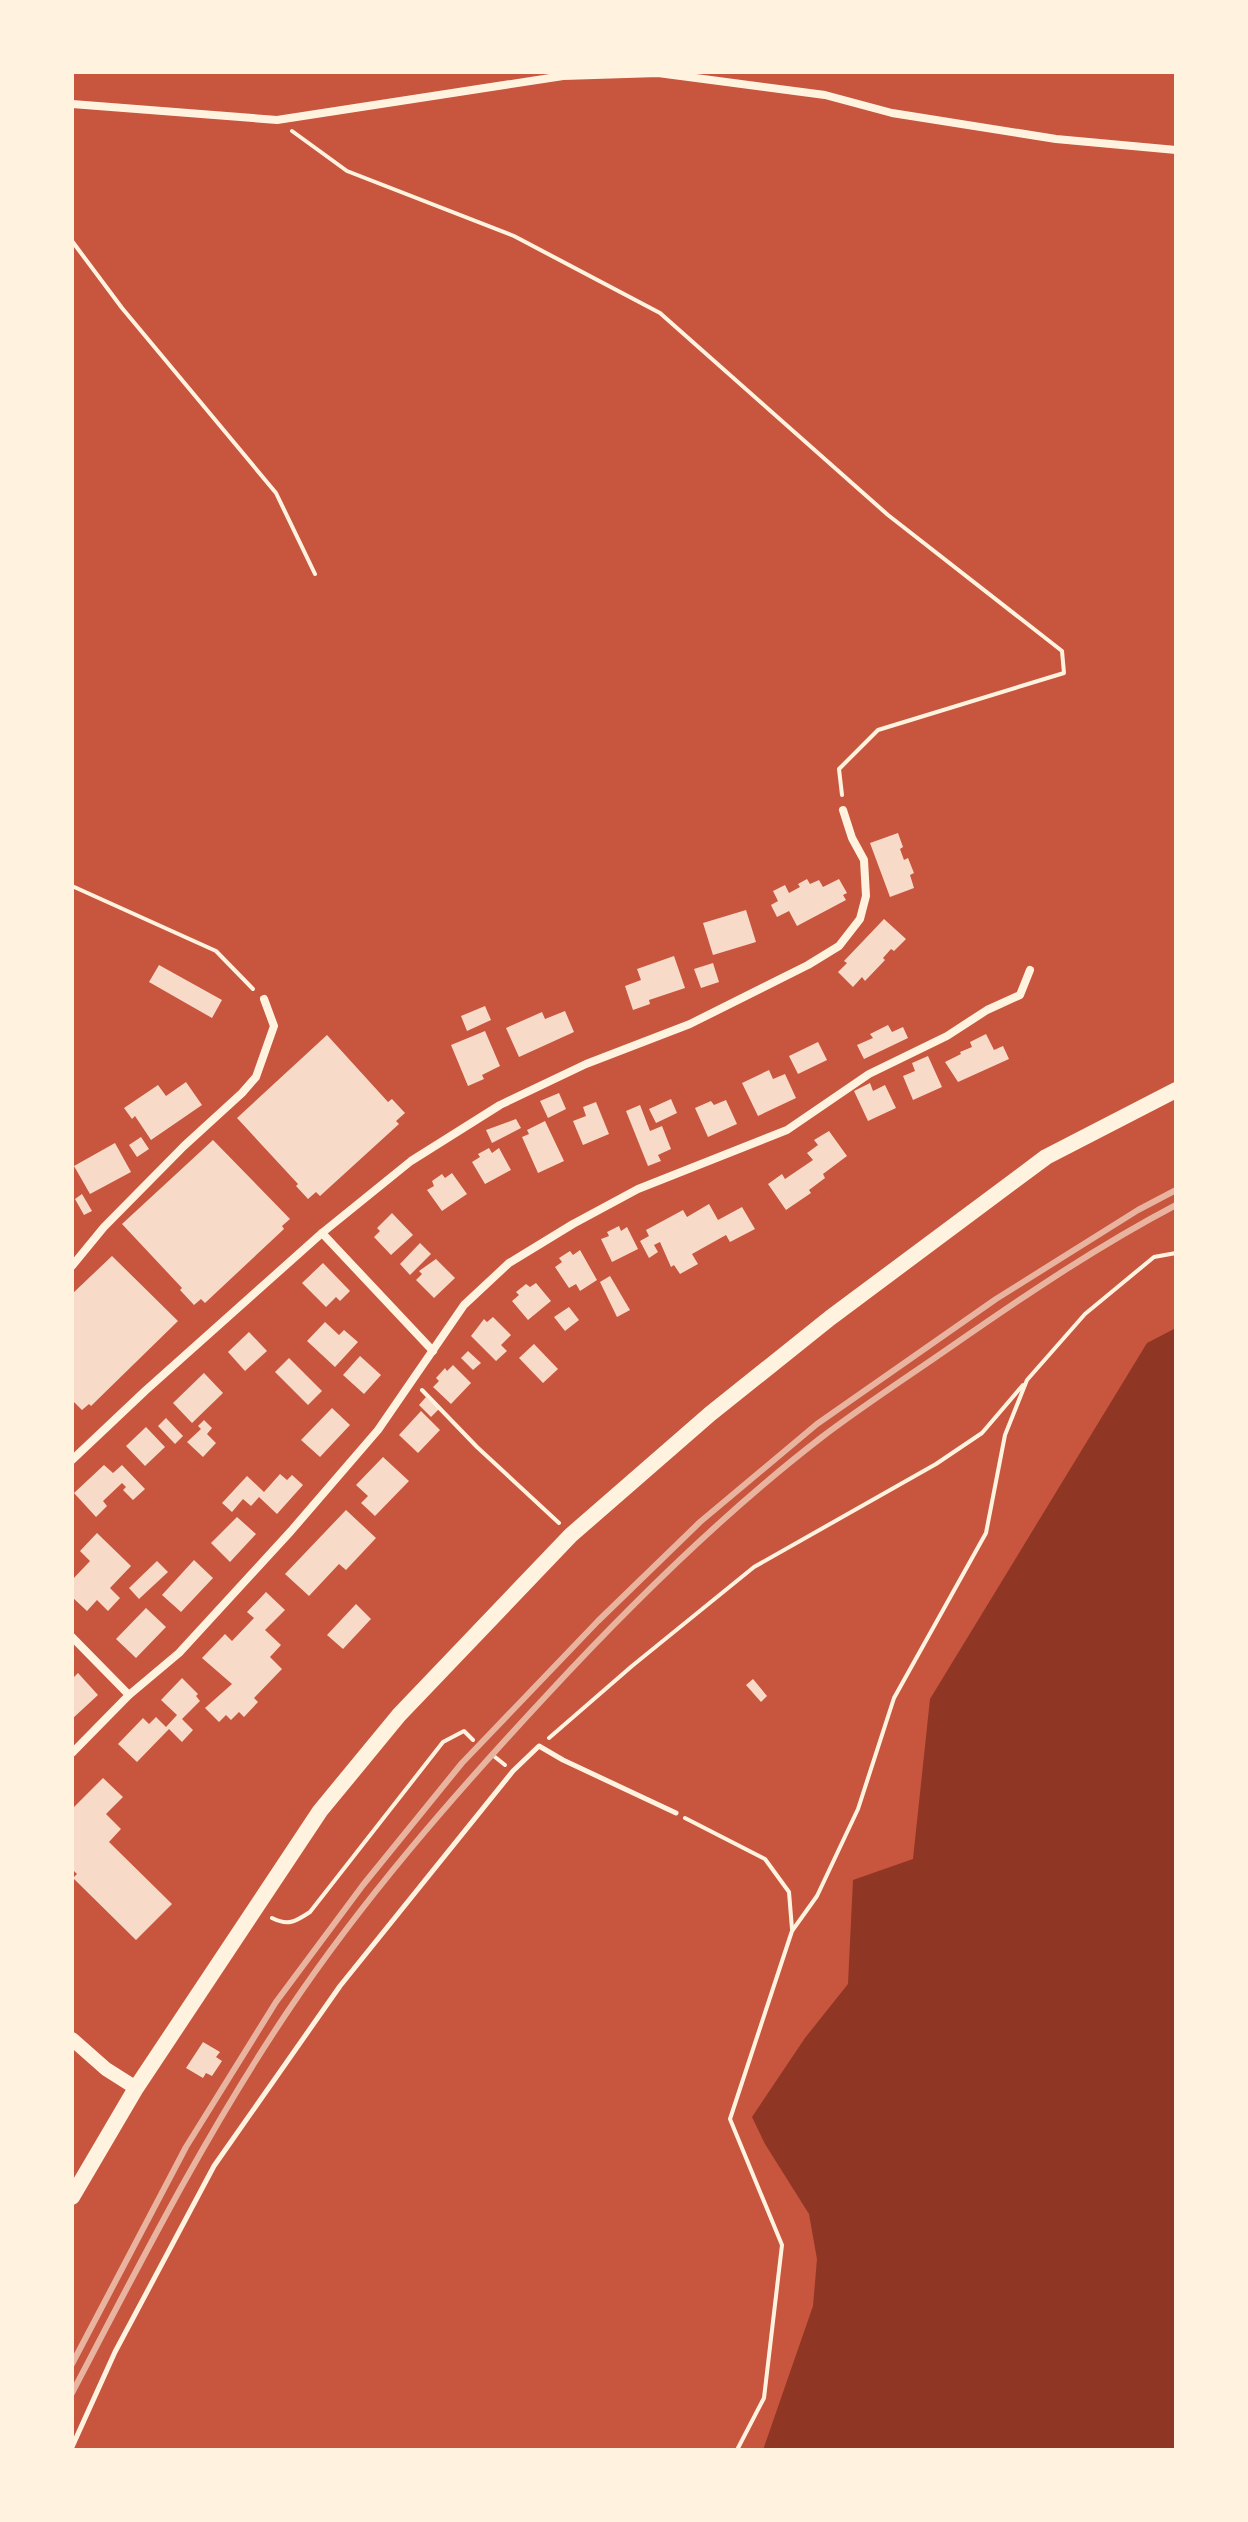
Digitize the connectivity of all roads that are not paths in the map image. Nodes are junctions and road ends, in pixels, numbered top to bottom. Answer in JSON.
{"nodes":[{"id":1,"x":72,"y":104,"type":"edge"},
{"id":2,"x":1176,"y":150,"type":"edge"},
{"id":3,"x":843,"y":810,"type":"road end"},
{"id":4,"x":1030,"y":970,"type":"dead end"},
{"id":5,"x":264,"y":999,"type":"road end"},
{"id":6,"x":1176,"y":1090,"type":"edge"},
{"id":7,"x":322,"y":1233,"type":"junction"},
{"id":8,"x":72,"y":1266,"type":"edge"},
{"id":9,"x":433,"y":1351,"type":"junction"},
{"id":10,"x":72,"y":1460,"type":"edge"},
{"id":11,"x":72,"y":1637,"type":"edge"},
{"id":12,"x":129,"y":1695,"type":"junction"},
{"id":13,"x":72,"y":1753,"type":"edge"},
{"id":14,"x":676,"y":1813,"type":"road end"},
{"id":15,"x":72,"y":2039,"type":"edge"},
{"id":16,"x":136,"y":2088,"type":"junction"},
{"id":17,"x":72,"y":2197,"type":"edge"},
{"id":18,"x":72,"y":2447,"type":"edge"}],
"edges":[{"from":1,"to":2,"type":"street"},
{"from":3,"to":7,"type":"street"},
{"from":4,"to":9,"type":"street"},
{"from":5,"to":8,"type":"street"},
{"from":6,"to":16,"type":"main road"},
{"from":7,"to":9,"type":"street"},
{"from":7,"to":10,"type":"street"},
{"from":9,"to":12,"type":"street"},
{"from":11,"to":12,"type":"street"},
{"from":12,"to":13,"type":"street"},
{"from":14,"to":18,"type":"lane"},
{"from":15,"to":16,"type":"street"},
{"from":16,"to":17,"type":"main road"}]}
